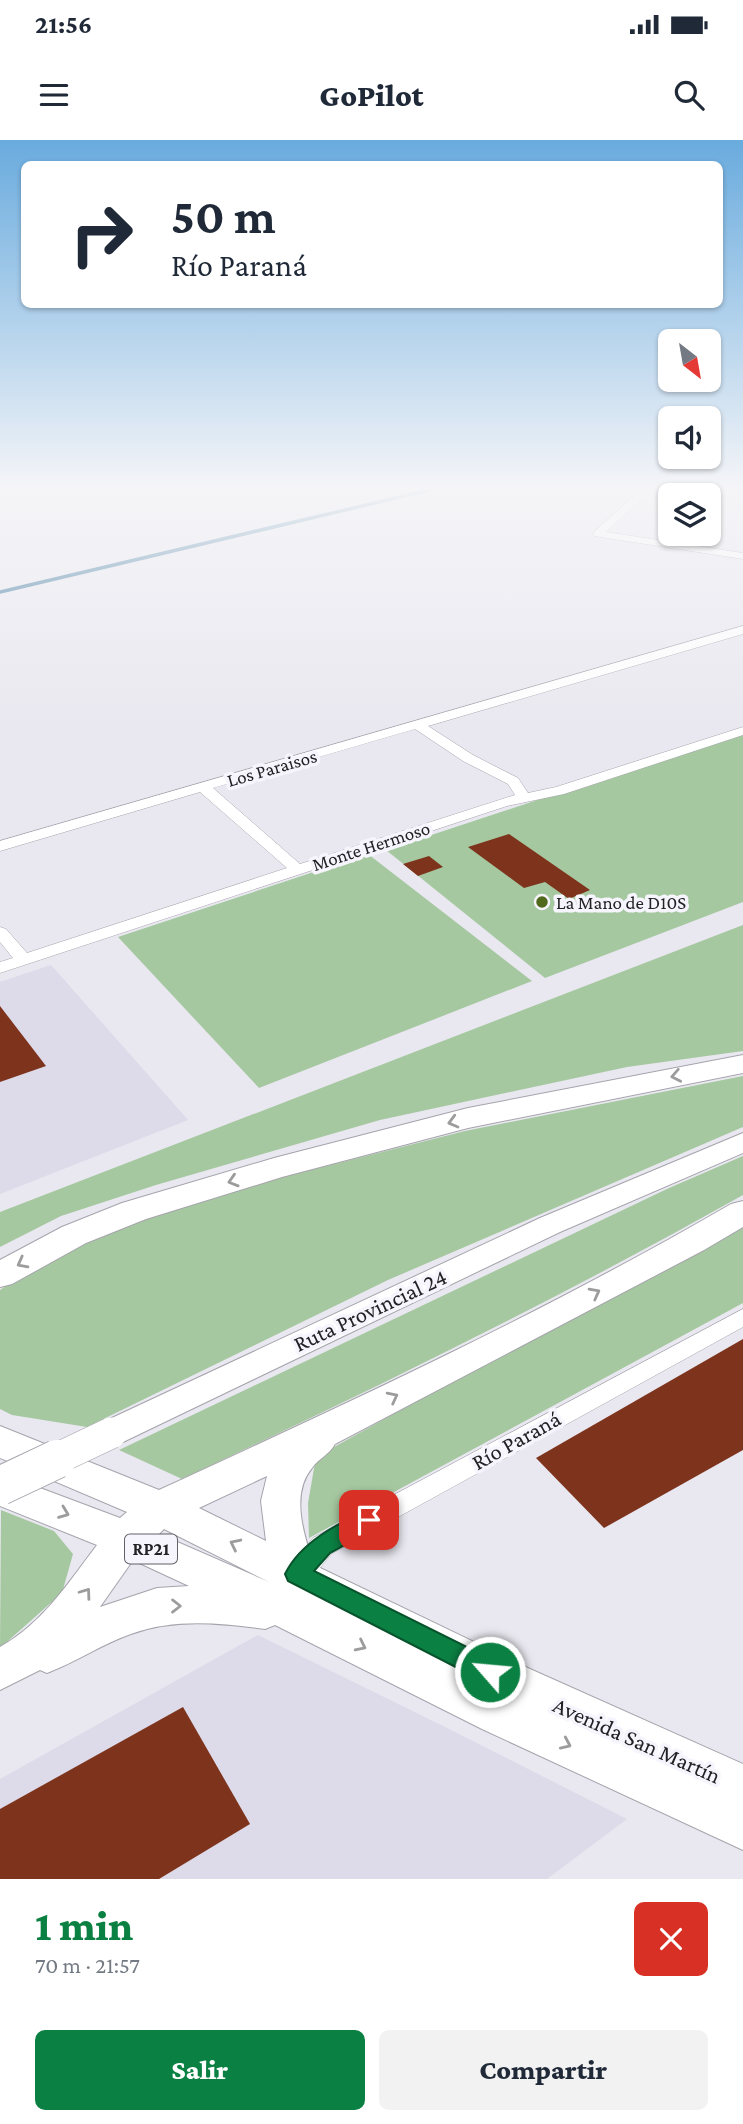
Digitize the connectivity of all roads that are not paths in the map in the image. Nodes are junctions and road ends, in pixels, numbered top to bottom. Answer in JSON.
{"nodes":[{"id":1,"x":743,"y":630,"type":"edge"},
{"id":2,"x":419,"y":726,"type":"junction"},
{"id":3,"x":743,"y":731,"type":"edge"},
{"id":4,"x":203,"y":788,"type":"junction"},
{"id":5,"x":524,"y":798,"type":"junction"},
{"id":6,"x":0,"y":846,"type":"edge"},
{"id":7,"x":298,"y":870,"type":"junction"},
{"id":8,"x":0,"y":932,"type":"edge"},
{"id":9,"x":23,"y":960,"type":"junction"},
{"id":10,"x":0,"y":968,"type":"edge"},
{"id":11,"x":743,"y":1064,"type":"edge"},
{"id":12,"x":743,"y":1142,"type":"edge"},
{"id":13,"x":743,"y":1212,"type":"edge"},
{"id":14,"x":0,"y":1275,"type":"edge"},
{"id":15,"x":743,"y":1317,"type":"edge"},
{"id":16,"x":332,"y":1428,"type":"junction"},
{"id":17,"x":0,"y":1441,"type":"edge"},
{"id":18,"x":0,"y":1487,"type":"edge"},
{"id":19,"x":160,"y":1508,"type":"junction"},
{"id":20,"x":126,"y":1538,"type":"junction"},
{"id":21,"x":298,"y":1595,"type":"junction"},
{"id":22,"x":0,"y":1673,"type":"edge"},
{"id":23,"x":743,"y":1788,"type":"edge"},
{"id":24,"x":743,"y":1826,"type":"edge"}],
"edges":[{"from":1,"to":2,"type":"street","name":"Los Paraisos"},
{"from":2,"to":4,"type":"street","name":"Los Paraisos"},
{"from":2,"to":5,"type":"street"},
{"from":3,"to":5,"type":"street","name":"Monte Hermoso"},
{"from":4,"to":6,"type":"street","name":"Los Paraisos"},
{"from":4,"to":7,"type":"street"},
{"from":5,"to":7,"type":"street","name":"Monte Hermoso"},
{"from":7,"to":9,"type":"street","name":"Monte Hermoso"},
{"from":8,"to":9,"type":"street"},
{"from":9,"to":10,"type":"street","name":"Monte Hermoso"},
{"from":11,"to":14,"type":"main road","one_way":true},
{"from":12,"to":18,"type":"main road","name":"Ruta Provincial 24","bridge":true},
{"from":16,"to":13,"type":"main road","one_way":true},
{"from":15,"to":21,"type":"street","name":"Río Paraná"},
{"from":16,"to":19,"type":"main road"},
{"from":16,"to":21,"type":"main road"},
{"from":17,"to":19,"type":"main road","name":"Avenida San Martín","number":"RP21"},
{"from":18,"to":20,"type":"main road","name":"Avenida San Martín","number":"RP21","one_way":true},
{"from":19,"to":20,"type":"main road"},
{"from":21,"to":19,"type":"main road","name":"Avenida San Martín","number":"RP21","one_way":true},
{"from":20,"to":21,"type":"main road","name":"Avenida San Martín","number":"RP21"},
{"from":22,"to":20,"type":"main road","one_way":true},
{"from":22,"to":21,"type":"main road","one_way":true},
{"from":21,"to":23,"type":"main road","name":"Avenida San Martín","number":"RP21"},
{"from":21,"to":24,"type":"main road","name":"Avenida San Martín","number":"RP21","one_way":true}]}
